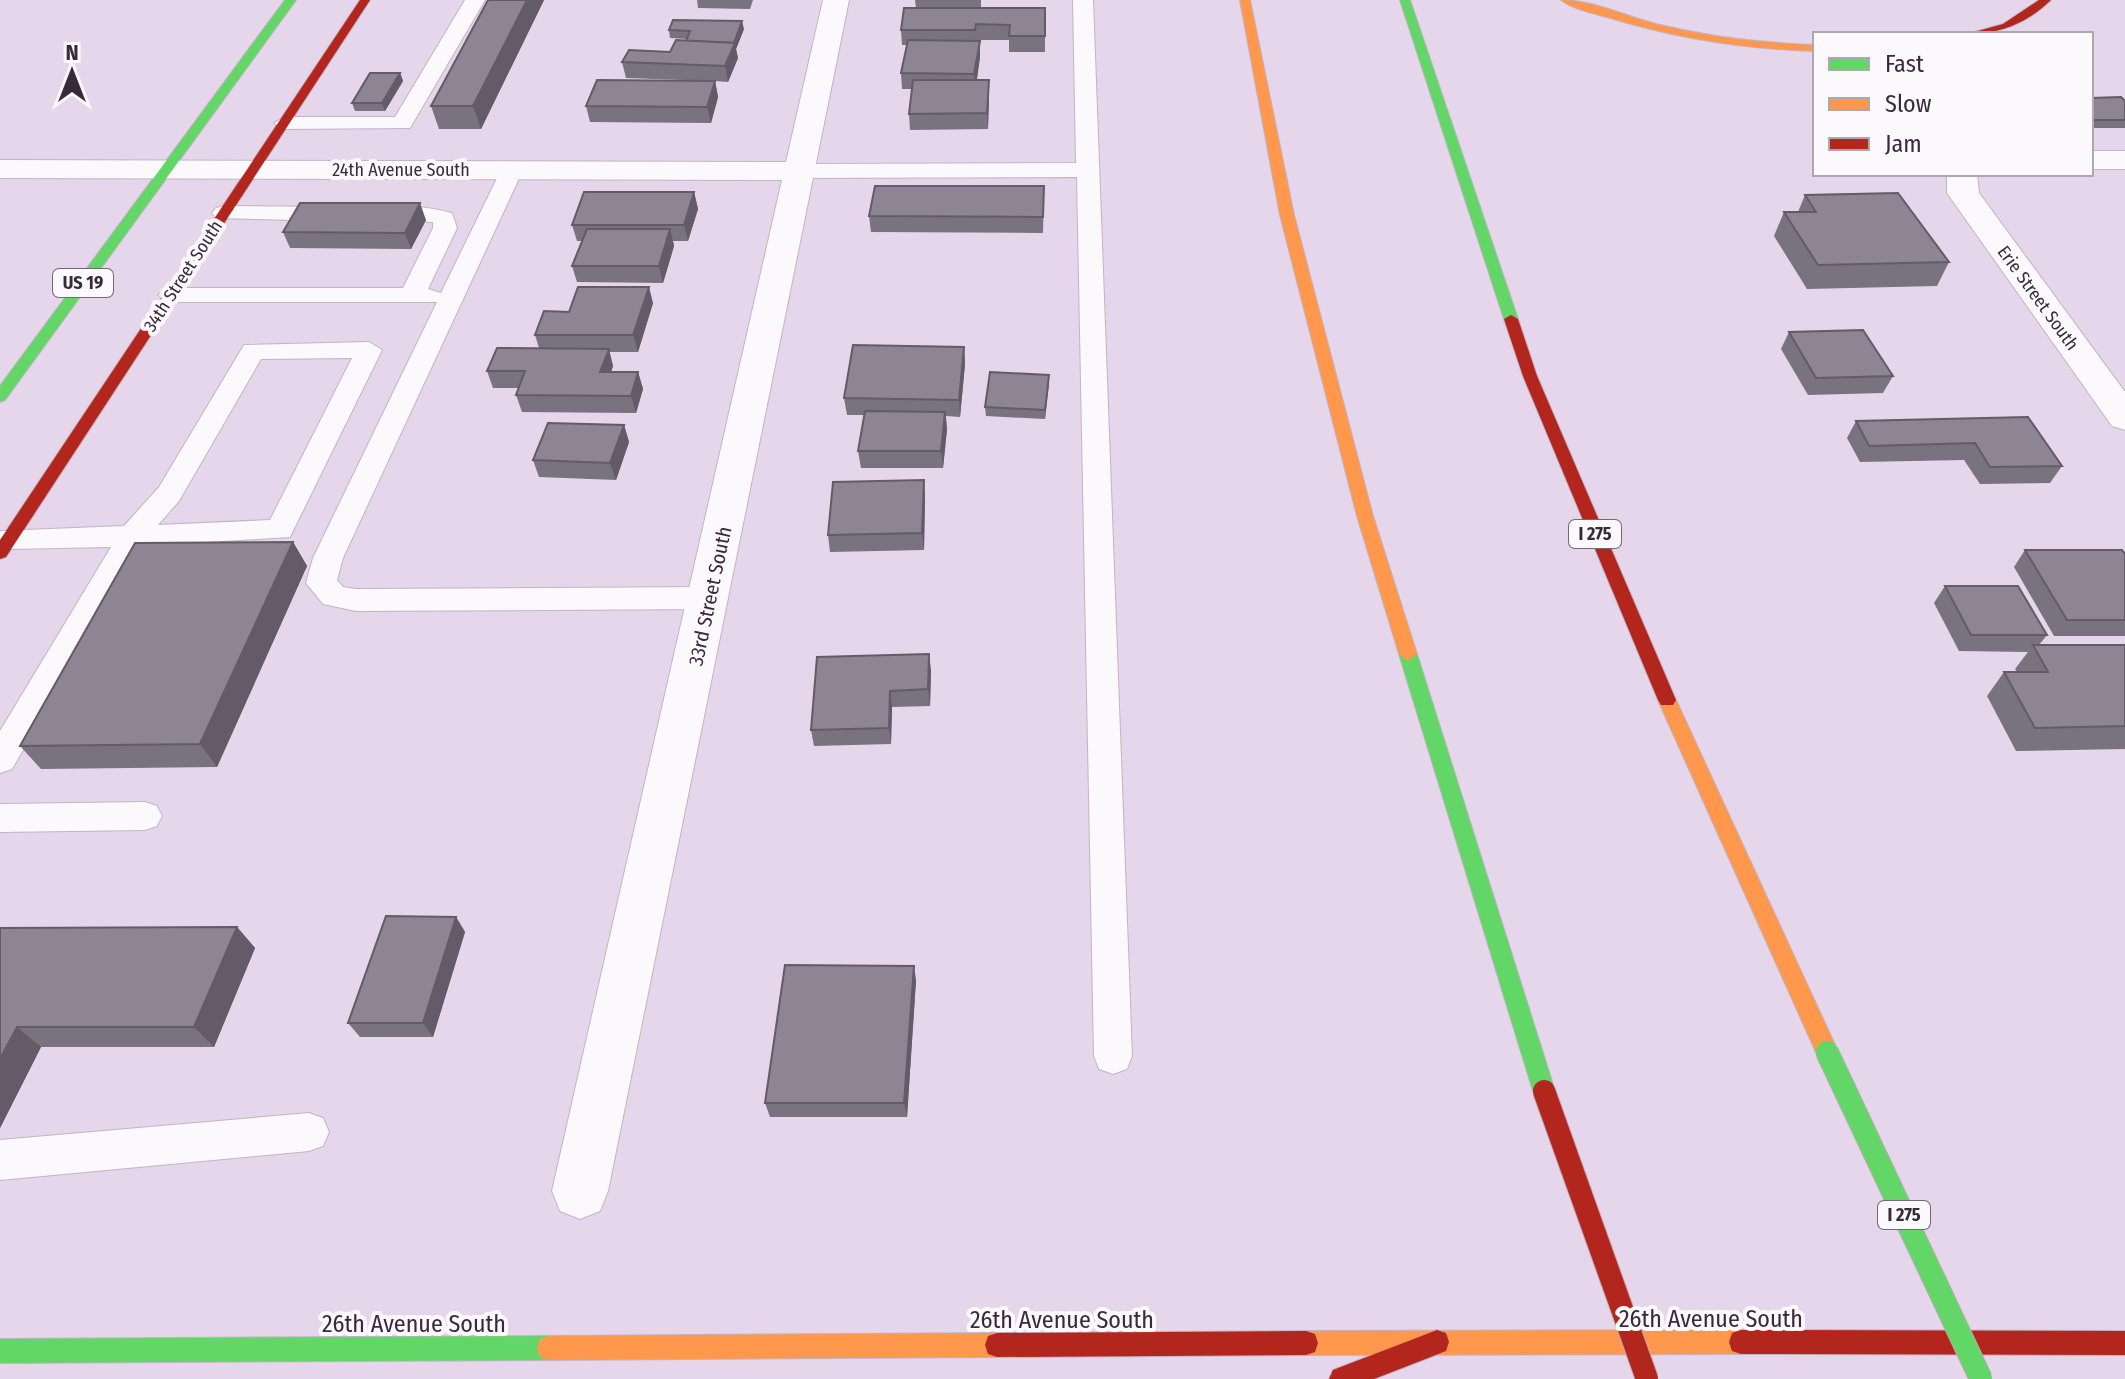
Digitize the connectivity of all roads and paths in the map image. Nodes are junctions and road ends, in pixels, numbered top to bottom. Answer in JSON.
{"nodes":[{"id":1,"x":291,"y":0,"type":"edge"},
{"id":2,"x":365,"y":0,"type":"edge"},
{"id":3,"x":475,"y":0,"type":"edge"},
{"id":4,"x":836,"y":0,"type":"edge"},
{"id":5,"x":1083,"y":0,"type":"edge"},
{"id":6,"x":1245,"y":0,"type":"edge"},
{"id":7,"x":1405,"y":0,"type":"edge"},
{"id":8,"x":1566,"y":0,"type":"edge"},
{"id":9,"x":2046,"y":0,"type":"edge"},
{"id":10,"x":1982,"y":32,"type":"edge"},
{"id":11,"x":1813,"y":48,"type":"edge"},
{"id":12,"x":285,"y":123,"type":"junction"},
{"id":13,"x":2093,"y":160,"type":"edge"},
{"id":14,"x":2125,"y":160,"type":"edge"},
{"id":15,"x":0,"y":169,"type":"edge"},
{"id":16,"x":167,"y":169,"type":"junction"},
{"id":17,"x":253,"y":170,"type":"junction"},
{"id":18,"x":512,"y":170,"type":"junction"},
{"id":19,"x":1088,"y":170,"type":"junction"},
{"id":20,"x":802,"y":171,"type":"junction"},
{"id":21,"x":1962,"y":176,"type":"edge"},
{"id":22,"x":224,"y":213,"type":"junction"},
{"id":23,"x":170,"y":295,"type":"junction"},
{"id":24,"x":412,"y":296,"type":"junction"},
{"id":25,"x":452,"y":296,"type":"junction"},
{"id":26,"x":0,"y":397,"type":"edge"},
{"id":27,"x":2125,"y":418,"type":"edge"},
{"id":28,"x":134,"y":534,"type":"junction"},
{"id":29,"x":4,"y":546,"type":"edge"},
{"id":30,"x":710,"y":598,"type":"junction"},
{"id":31,"x":0,"y":760,"type":"edge"},
{"id":32,"x":145,"y":816,"type":"dead end"},
{"id":33,"x":0,"y":818,"type":"edge"},
{"id":34,"x":1113,"y":1056,"type":"dead end"},
{"id":35,"x":309,"y":1132,"type":"dead end"},
{"id":36,"x":0,"y":1160,"type":"edge"},
{"id":37,"x":580,"y":1191,"type":"dead end"},
{"id":38,"x":1437,"y":1342,"type":"junction"},
{"id":39,"x":2125,"y":1343,"type":"edge"},
{"id":40,"x":0,"y":1351,"type":"edge"},
{"id":41,"x":1342,"y":1379,"type":"edge"},
{"id":42,"x":1647,"y":1379,"type":"edge"},
{"id":43,"x":1981,"y":1379,"type":"edge"}],
"edges":[{"from":1,"to":16,"type":"main road","number":"US 19"},
{"from":2,"to":12,"type":"main road","name":"34th Street South"},
{"from":3,"to":12,"type":"lane"},
{"from":4,"to":20,"type":"street","name":"33rd Street South"},
{"from":5,"to":19,"type":"lane"},
{"from":6,"to":42,"type":"main road","bridge":true},
{"from":7,"to":43,"type":"main road","number":"I 275","bridge":true},
{"from":8,"to":11,"type":"main road"},
{"from":9,"to":10,"type":"main road"},
{"from":12,"to":17,"type":"main road","name":"34th Street South"},
{"from":13,"to":14,"type":"street"},
{"from":15,"to":16,"type":"street","name":"24th Avenue South"},
{"from":16,"to":17,"type":"street","name":"24th Avenue South"},
{"from":16,"to":26,"type":"main road","number":"US 19"},
{"from":17,"to":18,"type":"street","name":"24th Avenue South"},
{"from":17,"to":22,"type":"main road","name":"34th Street South"},
{"from":18,"to":20,"type":"street","name":"24th Avenue South"},
{"from":18,"to":25,"type":"lane"},
{"from":19,"to":20,"type":"lane"},
{"from":19,"to":34,"type":"lane"},
{"from":20,"to":30,"type":"street","name":"33rd Street South"},
{"from":21,"to":27,"type":"street","name":"Erie Street South"},
{"from":22,"to":23,"type":"main road","name":"34th Street South"},
{"from":22,"to":24,"type":"lane"},
{"from":23,"to":24,"type":"lane"},
{"from":23,"to":29,"type":"main road","name":"34th Street South"},
{"from":24,"to":25,"type":"lane"},
{"from":25,"to":30,"type":"lane"},
{"from":28,"to":28,"type":"lane"},
{"from":28,"to":29,"type":"lane"},
{"from":28,"to":31,"type":"lane"},
{"from":30,"to":37,"type":"street","name":"33rd Street South"},
{"from":32,"to":33,"type":"lane"},
{"from":35,"to":36,"type":"lane"},
{"from":38,"to":39,"type":"main road","name":"26th Avenue South"},
{"from":38,"to":40,"type":"main road","name":"26th Avenue South"},
{"from":38,"to":41,"type":"main road"}]}
